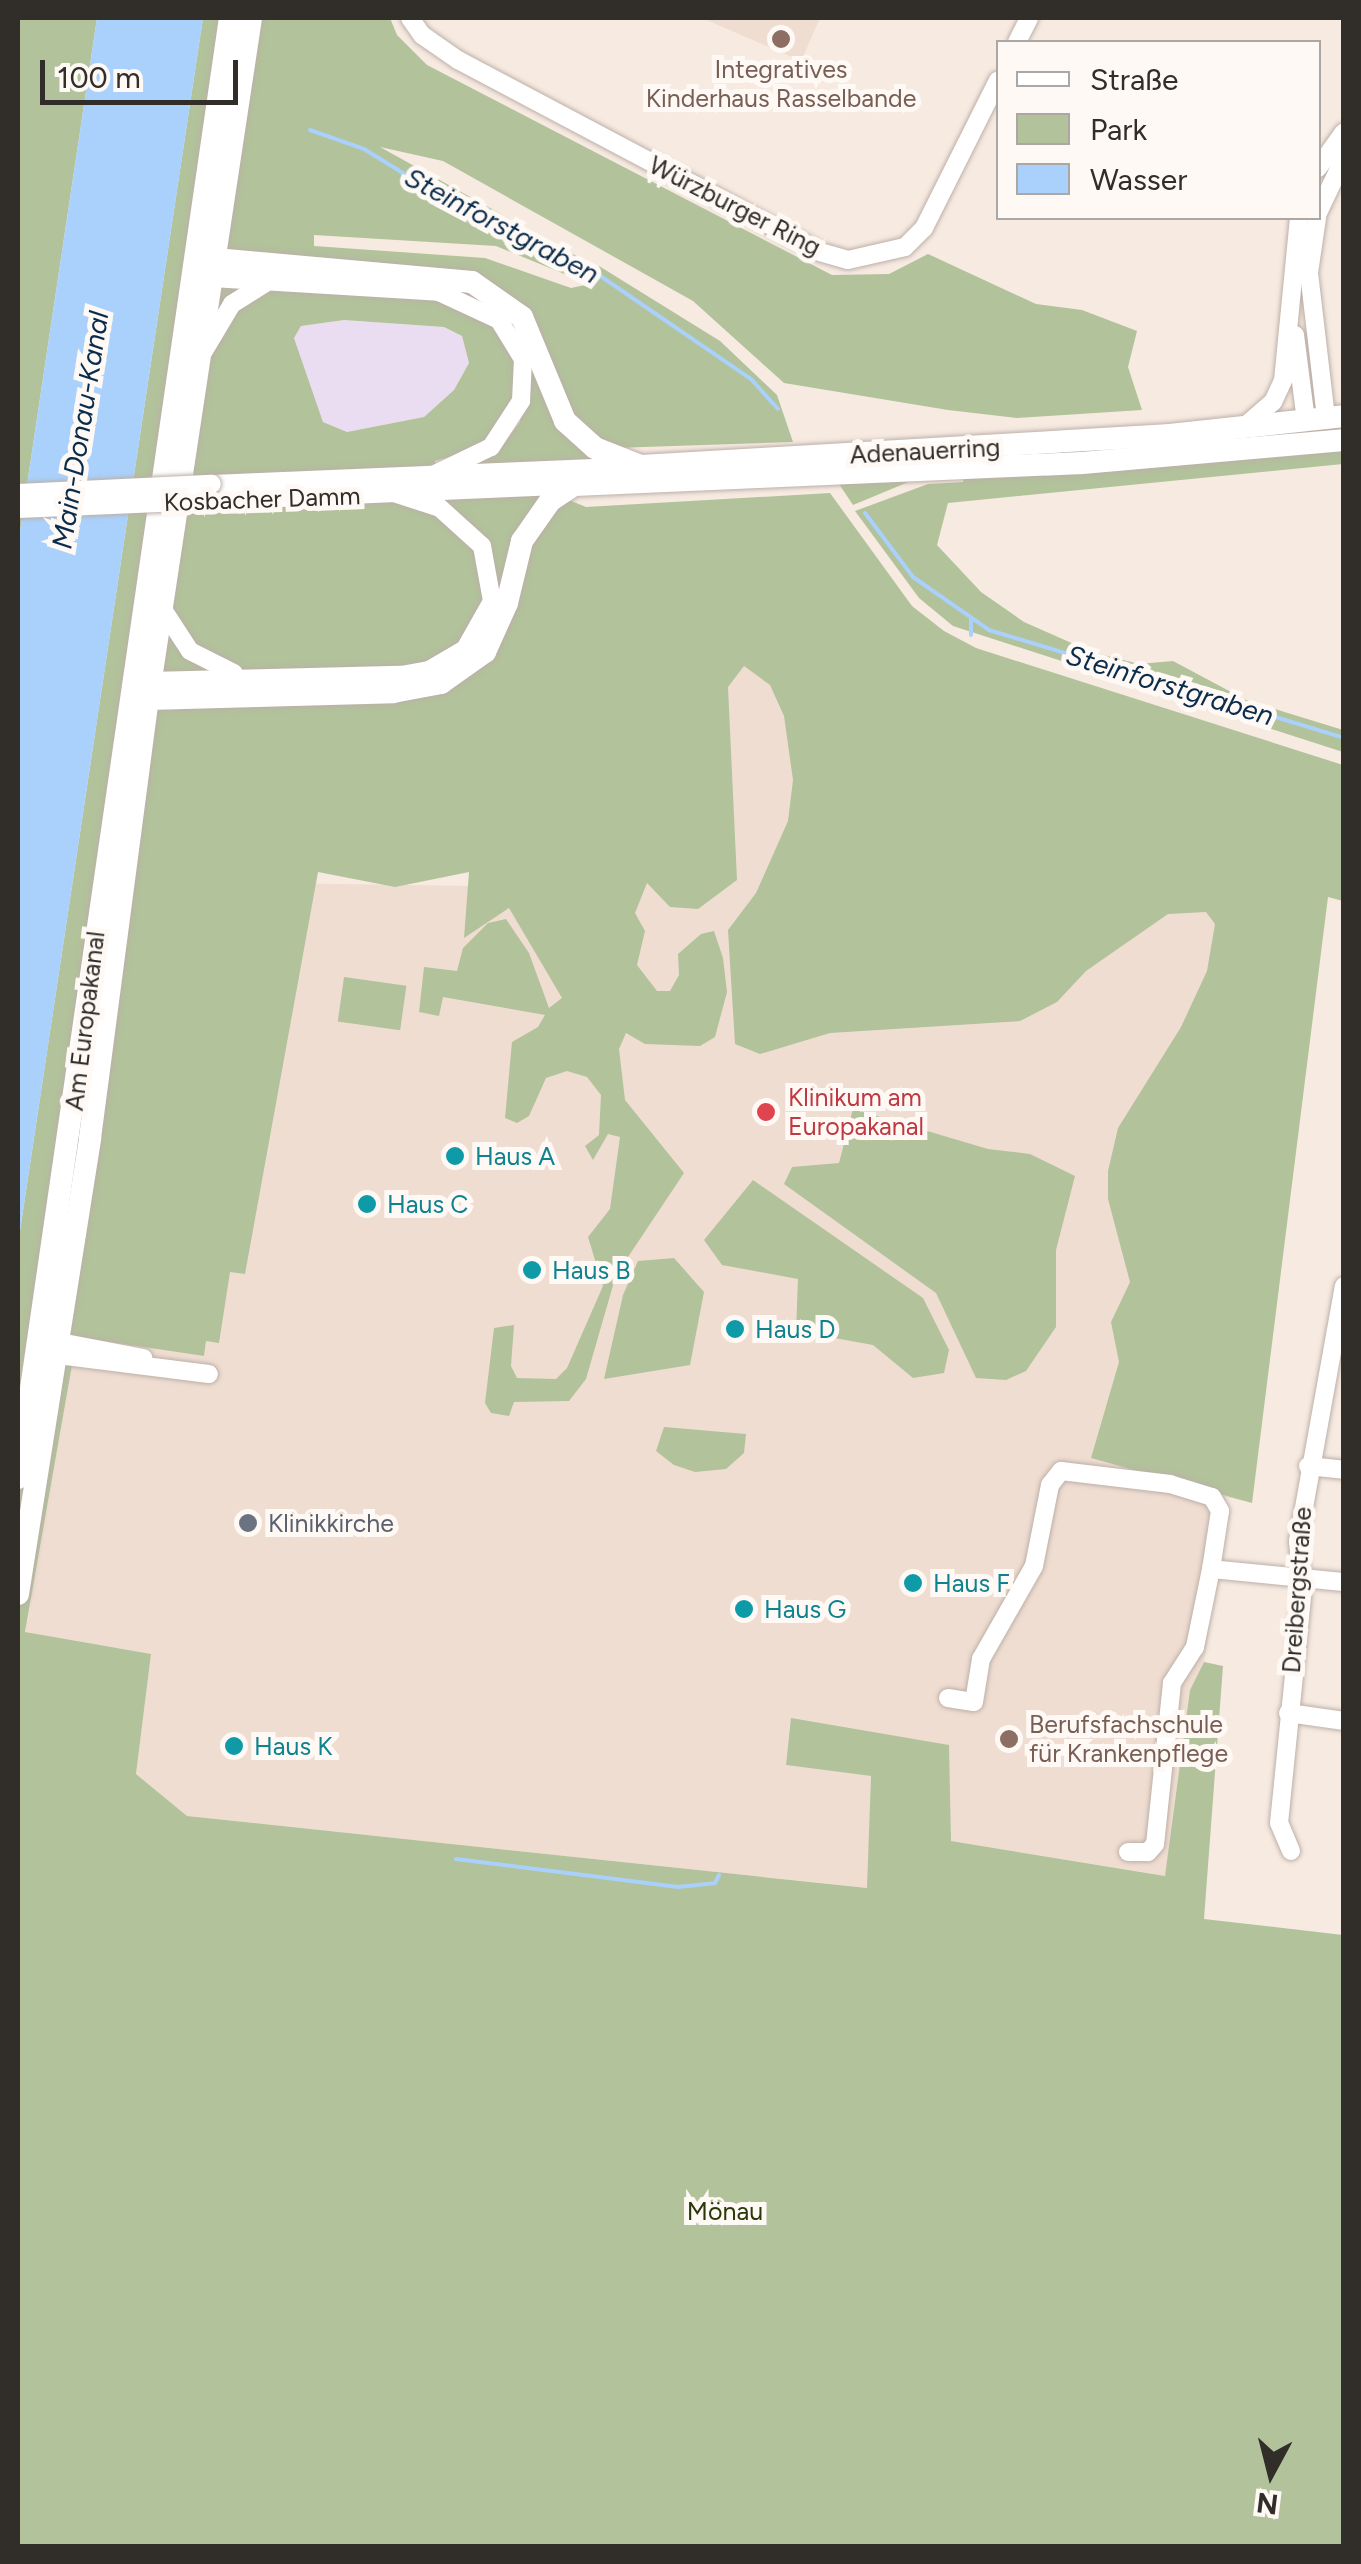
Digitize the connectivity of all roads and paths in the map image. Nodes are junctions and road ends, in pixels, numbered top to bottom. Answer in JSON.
{"nodes":[{"id":1,"x":230,"y":18,"type":"edge"},
{"id":2,"x":251,"y":18,"type":"edge"},
{"id":3,"x":410,"y":18,"type":"edge"},
{"id":4,"x":1029,"y":18,"type":"edge"},
{"id":5,"x":1017,"y":40,"type":"edge"},
{"id":6,"x":993,"y":106,"type":"edge"},
{"id":7,"x":1344,"y":132,"type":"edge"},
{"id":8,"x":1344,"y":158,"type":"edge"},
{"id":9,"x":1321,"y":164,"type":"edge"},
{"id":10,"x":1321,"y":208,"type":"edge"},
{"id":11,"x":1298,"y":220,"type":"edge"},
{"id":12,"x":1317,"y":220,"type":"edge"},
{"id":13,"x":204,"y":268,"type":"junction"},
{"id":14,"x":266,"y":282,"type":"junction"},
{"id":15,"x":1291,"y":295,"type":"junction"},
{"id":16,"x":200,"y":360,"type":"junction"},
{"id":17,"x":1325,"y":418,"type":"edge"},
{"id":18,"x":1244,"y":427,"type":"junction"},
{"id":19,"x":1344,"y":440,"type":"edge"},
{"id":20,"x":1319,"y":442,"type":"junction"},
{"id":21,"x":838,"y":464,"type":"junction"},
{"id":22,"x":641,"y":466,"type":"junction"},
{"id":23,"x":792,"y":466,"type":"junction"},
{"id":24,"x":430,"y":476,"type":"junction"},
{"id":25,"x":507,"y":480,"type":"junction"},
{"id":26,"x":574,"y":485,"type":"junction"},
{"id":27,"x":212,"y":492,"type":"junction"},
{"id":28,"x":18,"y":493,"type":"edge"},
{"id":29,"x":394,"y":493,"type":"junction"},
{"id":30,"x":18,"y":509,"type":"edge"},
{"id":31,"x":162,"y":608,"type":"junction"},
{"id":32,"x":249,"y":678,"type":"junction"},
{"id":33,"x":140,"y":687,"type":"junction"},
{"id":34,"x":1344,"y":1286,"type":"edge"},
{"id":35,"x":52,"y":1347,"type":"junction"},
{"id":36,"x":1336,"y":1365,"type":"edge"},
{"id":37,"x":209,"y":1374,"type":"dead end"},
{"id":38,"x":1308,"y":1466,"type":"junction"},
{"id":39,"x":1344,"y":1470,"type":"edge"},
{"id":40,"x":18,"y":1478,"type":"edge"},
{"id":41,"x":1210,"y":1569,"type":"junction"},
{"id":42,"x":1302,"y":1578,"type":"junction"},
{"id":43,"x":1344,"y":1582,"type":"edge"},
{"id":44,"x":18,"y":1594,"type":"edge"},
{"id":45,"x":948,"y":1698,"type":"dead end"},
{"id":46,"x":1288,"y":1713,"type":"junction"},
{"id":47,"x":1344,"y":1721,"type":"edge"},
{"id":48,"x":1128,"y":1852,"type":"dead end"},
{"id":49,"x":1291,"y":1852,"type":"dead end"}],
"edges":[{"from":1,"to":13,"type":"main road","name":"Am Europakanal"},
{"from":2,"to":13,"type":"main road","name":"Am Europakanal"},
{"from":3,"to":6,"type":"street","name":"Würzburger Ring"},
{"from":4,"to":5,"type":"street"},
{"from":7,"to":9,"type":"street"},
{"from":8,"to":10,"type":"street"},
{"from":11,"to":15,"type":"street"},
{"from":12,"to":17,"type":"street"},
{"from":13,"to":14,"type":"street"},
{"from":13,"to":16,"type":"main road","name":"Am Europakanal"},
{"from":13,"to":22,"type":"main road"},
{"from":13,"to":33,"type":"main road","name":"Am Europakanal"},
{"from":14,"to":16,"type":"street"},
{"from":14,"to":24,"type":"street"},
{"from":15,"to":17,"type":"street"},
{"from":15,"to":18,"type":"street"},
{"from":16,"to":31,"type":"main road","name":"Am Europakanal"},
{"from":17,"to":18,"type":"main road","name":"Adenauerring"},
{"from":17,"to":20,"type":"main road"},
{"from":18,"to":21,"type":"main road","name":"Adenauerring"},
{"from":19,"to":20,"type":"main road","name":"Adenauerring"},
{"from":20,"to":21,"type":"main road","name":"Adenauerring"},
{"from":21,"to":23,"type":"main road","name":"Adenauerring"},
{"from":22,"to":23,"type":"main road","name":"Adenauerring"},
{"from":22,"to":25,"type":"street","name":"Adenauerring"},
{"from":23,"to":26,"type":"main road","name":"Adenauerring"},
{"from":24,"to":25,"type":"street","name":"Kosbacher Damm"},
{"from":24,"to":27,"type":"street","name":"Kosbacher Damm"},
{"from":25,"to":26,"type":"street","name":"Adenauerring"},
{"from":25,"to":29,"type":"street","name":"Kosbacher Damm"},
{"from":26,"to":33,"type":"main road"},
{"from":27,"to":28,"type":"street","name":"Kosbacher Damm","bridge":true},
{"from":27,"to":29,"type":"street","name":"Kosbacher Damm"},
{"from":27,"to":30,"type":"street","name":"Kosbacher Damm","bridge":true},
{"from":29,"to":32,"type":"street"},
{"from":31,"to":32,"type":"street"},
{"from":31,"to":33,"type":"main road","name":"Am Europakanal"},
{"from":32,"to":33,"type":"street"},
{"from":33,"to":35,"type":"main road","name":"Am Europakanal"},
{"from":34,"to":36,"type":"street","name":"Dreibergstraße"},
{"from":35,"to":37,"type":"street"},
{"from":35,"to":40,"type":"main road","name":"Am Europakanal"},
{"from":35,"to":44,"type":"main road","name":"Am Europakanal"},
{"from":36,"to":38,"type":"street","name":"Dreibergstraße"},
{"from":38,"to":39,"type":"street"},
{"from":38,"to":42,"type":"street","name":"Dreibergstraße"},
{"from":41,"to":42,"type":"street"},
{"from":41,"to":45,"type":"street"},
{"from":41,"to":48,"type":"street"},
{"from":42,"to":43,"type":"street"},
{"from":42,"to":46,"type":"street","name":"Dreibergstraße"},
{"from":46,"to":47,"type":"street"},
{"from":46,"to":49,"type":"street","name":"Dreibergstraße"}]}
